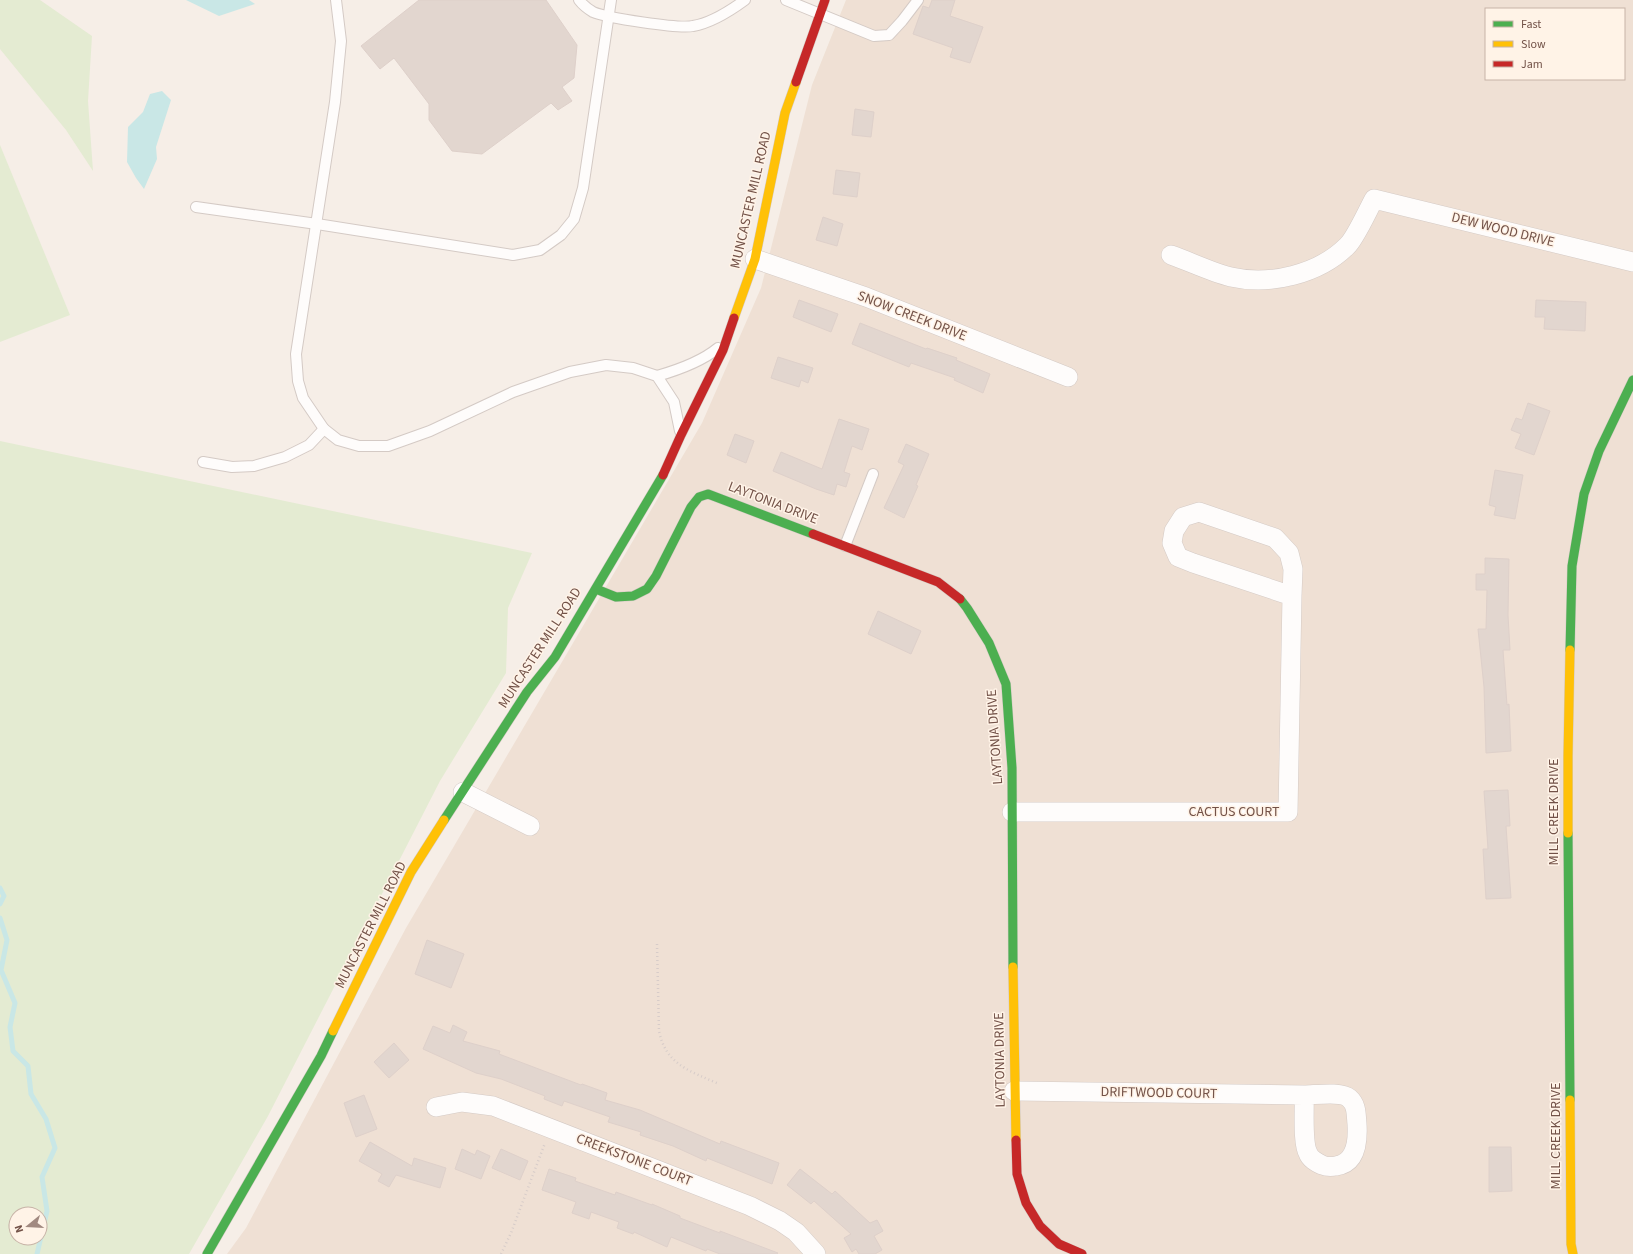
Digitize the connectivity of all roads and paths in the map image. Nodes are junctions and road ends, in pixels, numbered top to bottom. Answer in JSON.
{"nodes":[{"id":1,"x":336,"y":0,"type":"edge"},
{"id":2,"x":579,"y":0,"type":"edge"},
{"id":3,"x":611,"y":0,"type":"edge"},
{"id":4,"x":745,"y":0,"type":"edge"},
{"id":5,"x":786,"y":0,"type":"edge"},
{"id":6,"x":825,"y":0,"type":"edge"},
{"id":7,"x":918,"y":0,"type":"edge"},
{"id":8,"x":737,"y":4,"type":"edge"},
{"id":9,"x":820,"y":14,"type":"junction"},
{"id":10,"x":609,"y":16,"type":"junction"},
{"id":11,"x":196,"y":207,"type":"dead end"},
{"id":12,"x":317,"y":224,"type":"junction"},
{"id":13,"x":1171,"y":255,"type":"dead end"},
{"id":14,"x":755,"y":259,"type":"junction"},
{"id":15,"x":1633,"y":262,"type":"edge"},
{"id":16,"x":726,"y":342,"type":"junction"},
{"id":17,"x":657,"y":376,"type":"junction"},
{"id":18,"x":1068,"y":377,"type":"dead end"},
{"id":19,"x":1633,"y":380,"type":"edge"},
{"id":20,"x":324,"y":429,"type":"junction"},
{"id":21,"x":680,"y":435,"type":"junction"},
{"id":22,"x":203,"y":462,"type":"dead end"},
{"id":23,"x":873,"y":474,"type":"dead end"},
{"id":24,"x":845,"y":546,"type":"junction"},
{"id":25,"x":596,"y":589,"type":"junction"},
{"id":26,"x":1292,"y":596,"type":"junction"},
{"id":27,"x":463,"y":792,"type":"junction"},
{"id":28,"x":1012,"y":812,"type":"junction"},
{"id":29,"x":530,"y":826,"type":"dead end"},
{"id":30,"x":657,"y":944,"type":"dead end"},
{"id":31,"x":719,"y":1084,"type":"dead end"},
{"id":32,"x":1014,"y":1091,"type":"junction"},
{"id":33,"x":1304,"y":1095,"type":"dead end"},
{"id":34,"x":436,"y":1107,"type":"dead end"},
{"id":35,"x":551,"y":1128,"type":"junction"},
{"id":36,"x":207,"y":1254,"type":"edge"},
{"id":37,"x":501,"y":1254,"type":"edge"},
{"id":38,"x":816,"y":1254,"type":"edge"},
{"id":39,"x":1082,"y":1254,"type":"edge"},
{"id":40,"x":1573,"y":1254,"type":"edge"}],
"edges":[{"from":1,"to":12,"type":"lane"},
{"from":2,"to":10,"type":"lane"},
{"from":3,"to":10,"type":"lane"},
{"from":4,"to":8,"type":"lane"},
{"from":5,"to":9,"type":"lane"},
{"from":6,"to":9,"type":"street","name":"MUNCASTER MILL ROAD"},
{"from":7,"to":9,"type":"lane"},
{"from":8,"to":10,"type":"lane"},
{"from":9,"to":14,"type":"street","name":"MUNCASTER MILL ROAD"},
{"from":10,"to":12,"type":"lane"},
{"from":11,"to":12,"type":"lane"},
{"from":12,"to":20,"type":"lane"},
{"from":13,"to":15,"type":"street","name":"DEW WOOD DRIVE"},
{"from":14,"to":16,"type":"street","name":"MUNCASTER MILL ROAD"},
{"from":14,"to":18,"type":"street","name":"SNOW CREEK DRIVE"},
{"from":16,"to":17,"type":"lane"},
{"from":16,"to":21,"type":"street","name":"MUNCASTER MILL ROAD"},
{"from":17,"to":20,"type":"lane"},
{"from":17,"to":21,"type":"lane"},
{"from":19,"to":40,"type":"street","name":"MILL CREEK DRIVE"},
{"from":20,"to":22,"type":"lane"},
{"from":21,"to":25,"type":"street","name":"MUNCASTER MILL ROAD"},
{"from":23,"to":24,"type":"lane"},
{"from":24,"to":25,"type":"street","name":"LAYTONIA DRIVE"},
{"from":24,"to":28,"type":"street","name":"LAYTONIA DRIVE"},
{"from":25,"to":27,"type":"street","name":"MUNCASTER MILL ROAD"},
{"from":26,"to":26,"type":"street","name":"CACTUS COURT"},
{"from":26,"to":28,"type":"street","name":"CACTUS COURT"},
{"from":27,"to":29,"type":"street"},
{"from":27,"to":36,"type":"street","name":"MUNCASTER MILL ROAD"},
{"from":28,"to":32,"type":"street","name":"LAYTONIA DRIVE"},
{"from":30,"to":31,"type":"path"},
{"from":32,"to":33,"type":"street","name":"DRIFTWOOD COURT"},
{"from":32,"to":39,"type":"street","name":"LAYTONIA DRIVE"},
{"from":34,"to":35,"type":"street","name":"CREEKSTONE COURT"},
{"from":35,"to":37,"type":"path"},
{"from":35,"to":38,"type":"street","name":"CREEKSTONE COURT"}]}
